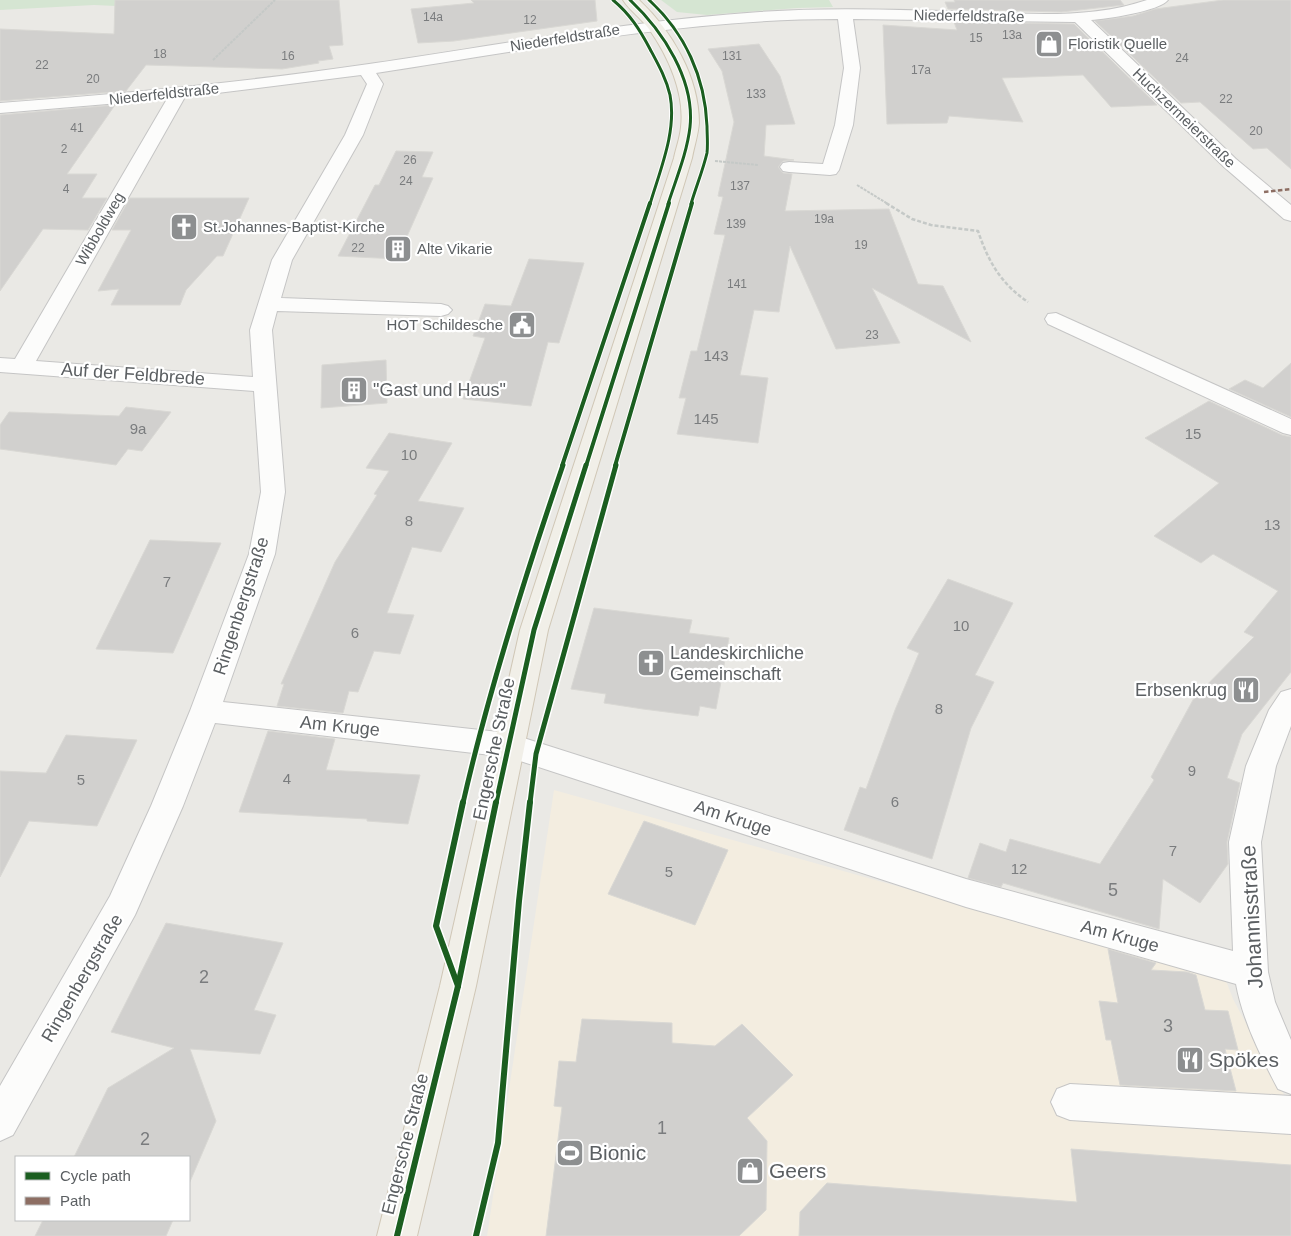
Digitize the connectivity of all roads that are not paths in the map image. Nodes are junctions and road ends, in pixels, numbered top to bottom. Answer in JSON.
{"nodes":[{"id":1,"x":630,"y":0,"type":"edge"},
{"id":2,"x":1161,"y":0,"type":"edge"},
{"id":3,"x":845,"y":13,"type":"junction"},
{"id":4,"x":1080,"y":18,"type":"junction"},
{"id":5,"x":654,"y":26,"type":"junction"},
{"id":6,"x":366,"y":70,"type":"junction"},
{"id":7,"x":179,"y":93,"type":"junction"},
{"id":8,"x":0,"y":108,"type":"edge"},
{"id":9,"x":789,"y":167,"type":"road end"},
{"id":10,"x":1291,"y":215,"type":"edge"},
{"id":11,"x":269,"y":304,"type":"junction"},
{"id":12,"x":441,"y":310,"type":"dead end"},
{"id":13,"x":1056,"y":319,"type":"road end"},
{"id":14,"x":11,"y":365,"type":"edge"},
{"id":15,"x":265,"y":385,"type":"junction"},
{"id":16,"x":1291,"y":428,"type":"edge"},
{"id":17,"x":1291,"y":700,"type":"edge"},
{"id":18,"x":205,"y":711,"type":"junction"},
{"id":19,"x":508,"y":745,"type":"junction"},
{"id":20,"x":1251,"y":972,"type":"junction"},
{"id":21,"x":1291,"y":1076,"type":"edge"},
{"id":22,"x":1070,"y":1102,"type":"dead end"},
{"id":23,"x":1291,"y":1115,"type":"edge"},
{"id":24,"x":0,"y":1122,"type":"edge"},
{"id":25,"x":397,"y":1236,"type":"edge"}],
"edges":[{"from":1,"to":5,"type":"main road","name":"Engersche Straße"},
{"from":2,"to":4,"type":"street","name":"Niederfeldstraße"},
{"from":3,"to":4,"type":"street","name":"Niederfeldstraße"},
{"from":3,"to":5,"type":"street","name":"Niederfeldstraße"},
{"from":3,"to":9,"type":"street"},
{"from":4,"to":10,"type":"street","name":"Huchzermeierstraße"},
{"from":5,"to":6,"type":"street","name":"Niederfeldstraße"},
{"from":5,"to":19,"type":"main road","name":"Engersche Straße"},
{"from":6,"to":7,"type":"street","name":"Niederfeldstraße"},
{"from":6,"to":11,"type":"street","name":"Ringenbergstraße"},
{"from":7,"to":8,"type":"street","name":"Niederfeldstraße"},
{"from":7,"to":14,"type":"street","name":"Wibboldweg"},
{"from":11,"to":12,"type":"street"},
{"from":11,"to":15,"type":"street","name":"Ringenbergstraße"},
{"from":13,"to":16,"type":"street"},
{"from":14,"to":15,"type":"street","name":"Auf der Feldbrede"},
{"from":15,"to":18,"type":"street","name":"Ringenbergstraße"},
{"from":17,"to":20,"type":"street","name":"Johannisstraße"},
{"from":18,"to":19,"type":"street","name":"Am Kruge"},
{"from":18,"to":24,"type":"street","name":"Ringenbergstraße"},
{"from":19,"to":20,"type":"street","name":"Am Kruge"},
{"from":19,"to":25,"type":"main road","name":"Engersche Straße"},
{"from":20,"to":21,"type":"street","name":"Johannisstraße"},
{"from":22,"to":23,"type":"street"}]}
